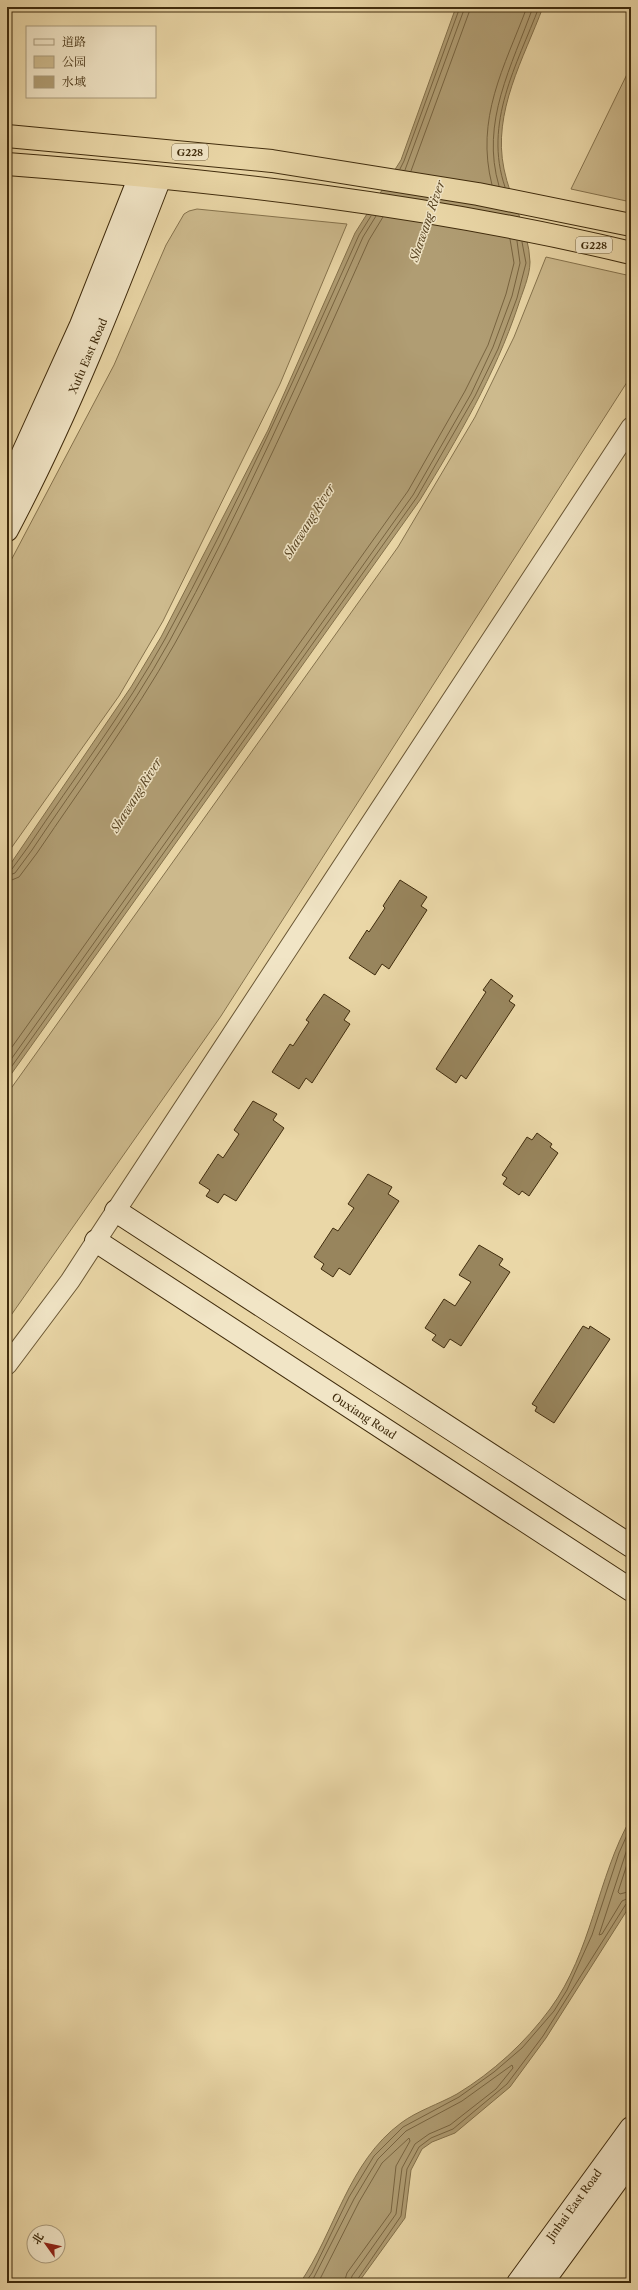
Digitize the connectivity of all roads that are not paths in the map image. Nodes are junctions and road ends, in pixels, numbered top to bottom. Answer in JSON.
{"nodes":[{"id":1,"x":7,"y":136,"type":"edge"},
{"id":2,"x":7,"y":164,"type":"edge"},
{"id":3,"x":150,"y":177,"type":"junction"},
{"id":4,"x":631,"y":225,"type":"edge"},
{"id":5,"x":631,"y":254,"type":"edge"},
{"id":6,"x":631,"y":428,"type":"edge"},
{"id":7,"x":7,"y":488,"type":"edge"},
{"id":8,"x":7,"y":530,"type":"edge"},
{"id":9,"x":116,"y":1211,"type":"junction"},
{"id":10,"x":96,"y":1241,"type":"junction"},
{"id":11,"x":7,"y":1365,"type":"edge"},
{"id":12,"x":631,"y":1546,"type":"edge"},
{"id":13,"x":631,"y":1590,"type":"edge"},
{"id":14,"x":631,"y":2128,"type":"edge"},
{"id":15,"x":631,"y":2161,"type":"edge"},
{"id":16,"x":518,"y":2283,"type":"edge"},
{"id":17,"x":542,"y":2283,"type":"edge"}],
"edges":[{"from":1,"to":4,"type":"highway","number":"G228"},
{"from":2,"to":3,"type":"highway","number":"G228"},
{"from":3,"to":5,"type":"highway","number":"G228"},
{"from":3,"to":7,"type":"street","name":"Xufu East Road"},
{"from":3,"to":8,"type":"street","name":"Xufu East Road"},
{"from":6,"to":9,"type":"street"},
{"from":9,"to":10,"type":"street"},
{"from":9,"to":12,"type":"street"},
{"from":10,"to":11,"type":"street"},
{"from":10,"to":13,"type":"street","name":"Ouxiang Road"},
{"from":14,"to":16,"type":"street","name":"Jinhai East Road"},
{"from":15,"to":17,"type":"street","name":"Jinhai East Road"}]}
